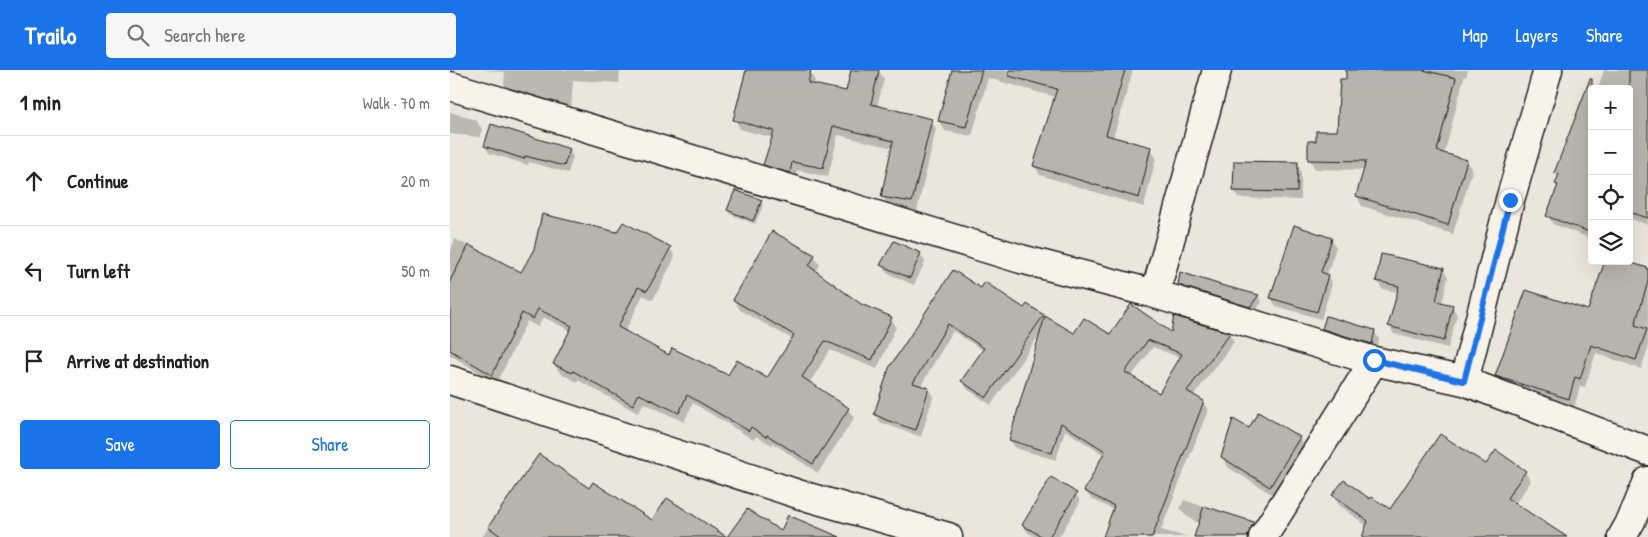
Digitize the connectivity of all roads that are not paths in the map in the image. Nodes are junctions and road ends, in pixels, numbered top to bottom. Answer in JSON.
{"nodes":[{"id":1,"x":1217,"y":70,"type":"edge"},
{"id":2,"x":1548,"y":70,"type":"edge"},
{"id":3,"x":450,"y":86,"type":"edge"},
{"id":4,"x":1155,"y":294,"type":"junction"},
{"id":5,"x":1374,"y":360,"type":"junction"},
{"id":6,"x":450,"y":380,"type":"edge"},
{"id":7,"x":1464,"y":381,"type":"junction"},
{"id":8,"x":1648,"y":451,"type":"edge"},
{"id":9,"x":1648,"y":481,"type":"edge"},
{"id":10,"x":948,"y":537,"type":"edge"},
{"id":11,"x":1263,"y":537,"type":"edge"},
{"id":12,"x":1622,"y":537,"type":"edge"}],
"edges":[{"from":1,"to":4,"type":"street"},
{"from":2,"to":7,"type":"street"},
{"from":3,"to":4,"type":"street"},
{"from":4,"to":5,"type":"street"},
{"from":5,"to":7,"type":"street"},
{"from":5,"to":11,"type":"street"},
{"from":6,"to":10,"type":"street"},
{"from":7,"to":8,"type":"street"},
{"from":9,"to":12,"type":"street"}]}
